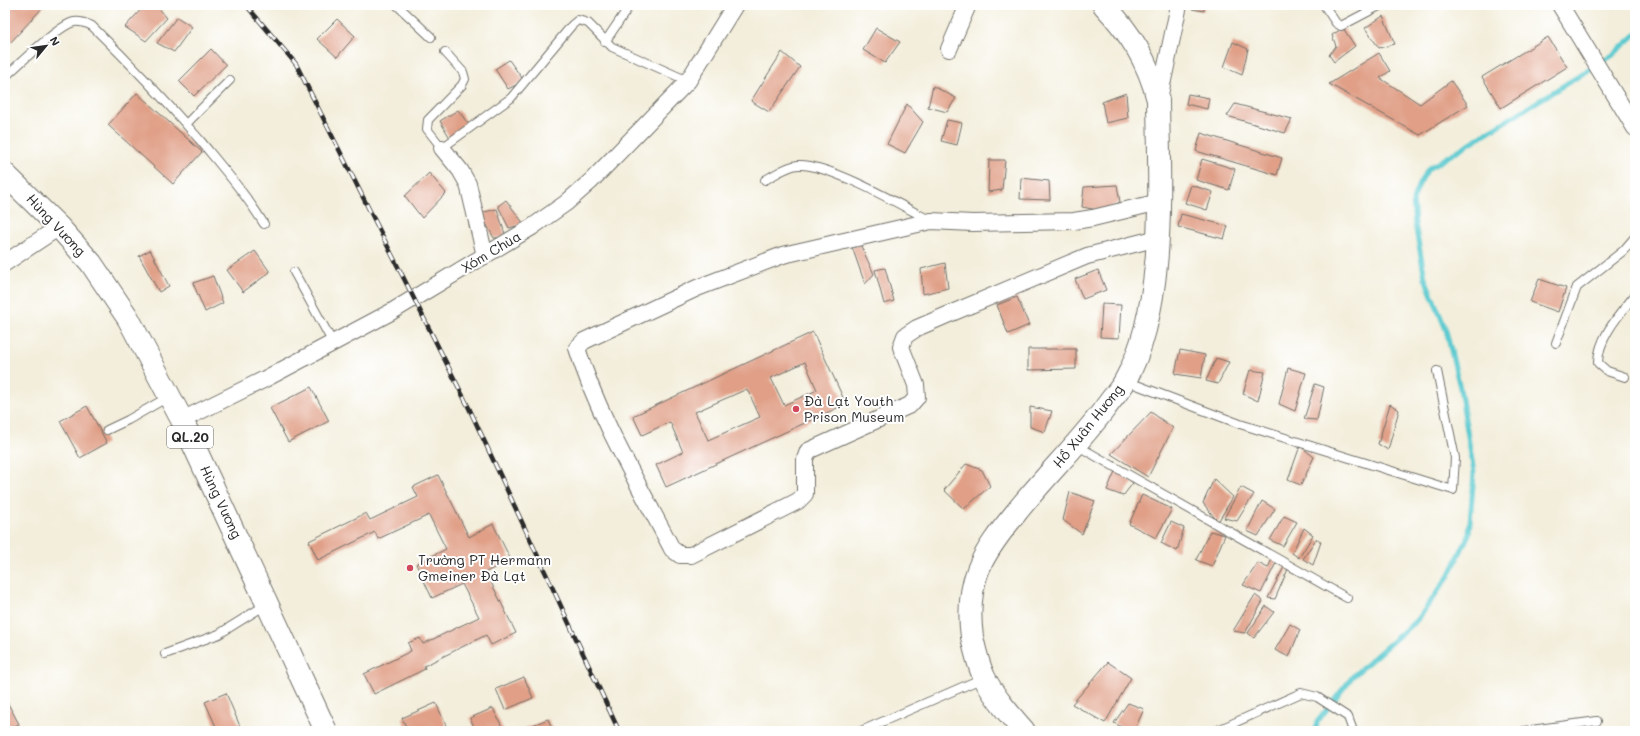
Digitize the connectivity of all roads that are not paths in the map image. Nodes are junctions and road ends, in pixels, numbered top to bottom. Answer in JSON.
{"nodes":[{"id":1,"x":397,"y":5,"type":"edge"},
{"id":2,"x":630,"y":5,"type":"edge"},
{"id":3,"x":735,"y":5,"type":"edge"},
{"id":4,"x":968,"y":5,"type":"edge"},
{"id":5,"x":1104,"y":5,"type":"edge"},
{"id":6,"x":1179,"y":5,"type":"edge"},
{"id":7,"x":1324,"y":5,"type":"edge"},
{"id":8,"x":1381,"y":5,"type":"edge"},
{"id":9,"x":1560,"y":5,"type":"edge"},
{"id":10,"x":431,"y":37,"type":"dead end"},
{"id":11,"x":605,"y":42,"type":"junction"},
{"id":12,"x":949,"y":49,"type":"dead end"},
{"id":13,"x":445,"y":52,"type":"dead end"},
{"id":14,"x":5,"y":77,"type":"edge"},
{"id":15,"x":230,"y":80,"type":"dead end"},
{"id":16,"x":688,"y":81,"type":"junction"},
{"id":17,"x":1158,"y":100,"type":"junction"},
{"id":18,"x":186,"y":124,"type":"junction"},
{"id":19,"x":1635,"y":128,"type":"edge"},
{"id":20,"x":442,"y":148,"type":"junction"},
{"id":21,"x":5,"y":174,"type":"edge"},
{"id":22,"x":765,"y":180,"type":"dead end"},
{"id":23,"x":1159,"y":202,"type":"junction"},
{"id":24,"x":931,"y":221,"type":"junction"},
{"id":25,"x":264,"y":224,"type":"dead end"},
{"id":26,"x":59,"y":227,"type":"junction"},
{"id":27,"x":1635,"y":237,"type":"edge"},
{"id":28,"x":1158,"y":238,"type":"junction"},
{"id":29,"x":485,"y":256,"type":"junction"},
{"id":30,"x":5,"y":263,"type":"edge"},
{"id":31,"x":294,"y":272,"type":"dead end"},
{"id":32,"x":1635,"y":295,"type":"edge"},
{"id":33,"x":333,"y":343,"type":"junction"},
{"id":34,"x":1556,"y":343,"type":"dead end"},
{"id":35,"x":1437,"y":371,"type":"dead end"},
{"id":36,"x":1625,"y":377,"type":"dead end"},
{"id":37,"x":1125,"y":381,"type":"junction"},
{"id":38,"x":170,"y":396,"type":"junction"},
{"id":39,"x":182,"y":420,"type":"junction"},
{"id":40,"x":107,"y":430,"type":"dead end"},
{"id":41,"x":1076,"y":445,"type":"junction"},
{"id":42,"x":1347,"y":598,"type":"dead end"},
{"id":43,"x":268,"y":604,"type":"junction"},
{"id":44,"x":165,"y":654,"type":"dead end"},
{"id":45,"x":984,"y":678,"type":"junction"},
{"id":46,"x":1597,"y":721,"type":"dead end"},
{"id":47,"x":326,"y":731,"type":"edge"},
{"id":48,"x":861,"y":731,"type":"edge"},
{"id":49,"x":1024,"y":731,"type":"edge"},
{"id":50,"x":1216,"y":731,"type":"edge"},
{"id":51,"x":1353,"y":731,"type":"edge"},
{"id":52,"x":1524,"y":731,"type":"edge"}],
"edges":[{"from":1,"to":10,"type":"lane"},
{"from":2,"to":11,"type":"lane"},
{"from":3,"to":16,"type":"street","name":"Xóm Chùa"},
{"from":4,"to":12,"type":"street"},
{"from":5,"to":17,"type":"main road","name":"Hồ Xuân Hương"},
{"from":6,"to":17,"type":"street"},
{"from":7,"to":8,"type":"lane"},
{"from":9,"to":19,"type":"street"},
{"from":11,"to":16,"type":"lane"},
{"from":11,"to":20,"type":"lane"},
{"from":13,"to":20,"type":"lane"},
{"from":14,"to":18,"type":"lane"},
{"from":15,"to":18,"type":"lane"},
{"from":16,"to":29,"type":"street","name":"Xóm Chùa"},
{"from":17,"to":23,"type":"main road","name":"Hồ Xuân Hương"},
{"from":18,"to":25,"type":"lane"},
{"from":20,"to":29,"type":"street"},
{"from":21,"to":26,"type":"main road","name":"Hùng Vương","number":"QL.20"},
{"from":22,"to":24,"type":"lane"},
{"from":23,"to":24,"type":"street"},
{"from":23,"to":28,"type":"main road","name":"Hồ Xuân Hương"},
{"from":24,"to":28,"type":"street"},
{"from":26,"to":30,"type":"street"},
{"from":26,"to":38,"type":"main road","name":"Hùng Vương","number":"QL.20"},
{"from":27,"to":34,"type":"lane"},
{"from":28,"to":37,"type":"main road","name":"Hồ Xuân Hương"},
{"from":29,"to":33,"type":"street","name":"Xóm Chùa"},
{"from":31,"to":33,"type":"lane"},
{"from":32,"to":36,"type":"lane"},
{"from":33,"to":39,"type":"street","name":"Xóm Chùa"},
{"from":35,"to":37,"type":"lane"},
{"from":37,"to":41,"type":"main road","name":"Hồ Xuân Hương"},
{"from":38,"to":39,"type":"main road","name":"Hùng Vương","number":"QL.20"},
{"from":38,"to":40,"type":"lane"},
{"from":39,"to":43,"type":"main road","name":"Hùng Vương","number":"QL.20"},
{"from":41,"to":42,"type":"lane"},
{"from":41,"to":45,"type":"main road","name":"Hồ Xuân Hương"},
{"from":43,"to":44,"type":"lane"},
{"from":43,"to":47,"type":"main road","name":"Hùng Vương","number":"QL.20"},
{"from":45,"to":48,"type":"lane"},
{"from":45,"to":49,"type":"main road","name":"Hồ Xuân Hương"},
{"from":46,"to":52,"type":"lane"},
{"from":50,"to":51,"type":"lane"}]}
